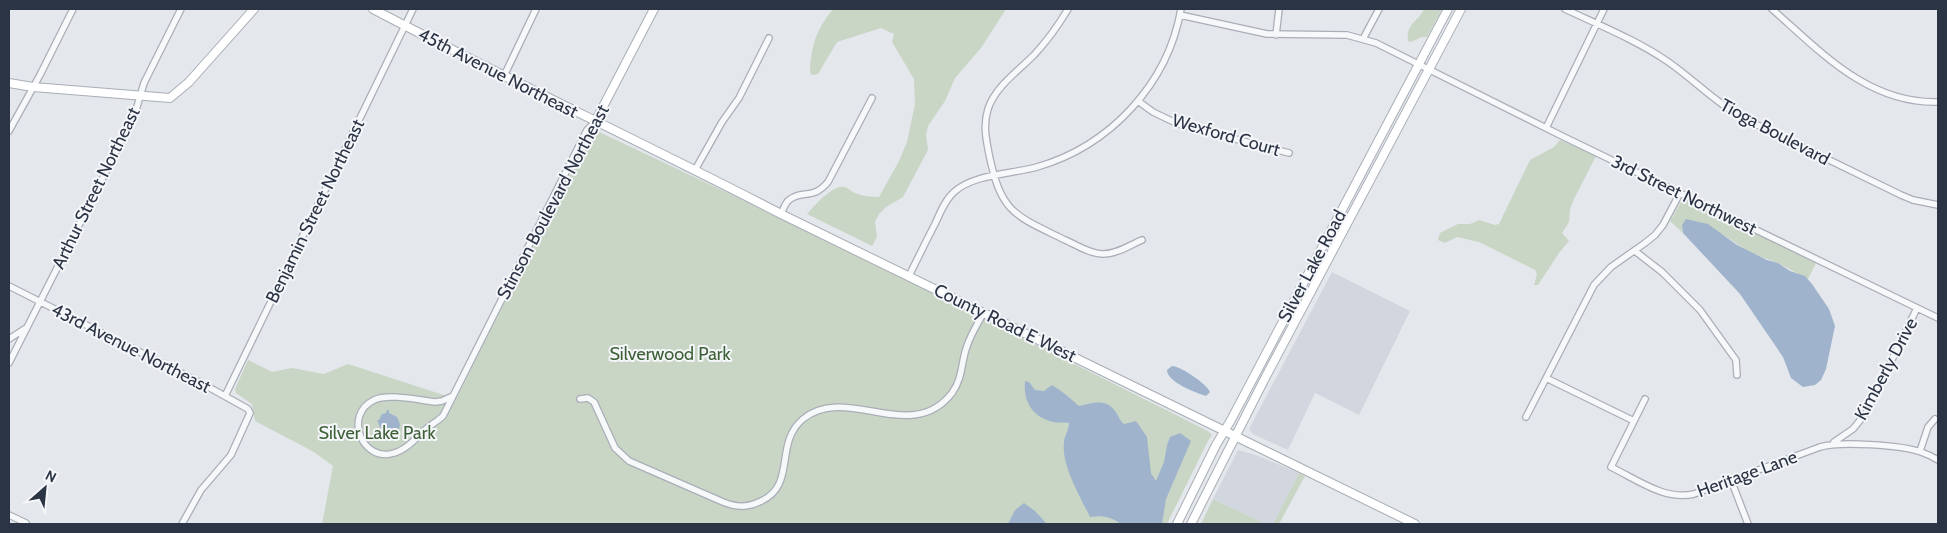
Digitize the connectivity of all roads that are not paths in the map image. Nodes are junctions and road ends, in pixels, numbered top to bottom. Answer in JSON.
{"nodes":[{"id":1,"x":73,"y":9,"type":"edge"},
{"id":2,"x":181,"y":9,"type":"edge"},
{"id":3,"x":254,"y":9,"type":"edge"},
{"id":4,"x":373,"y":9,"type":"edge"},
{"id":5,"x":413,"y":9,"type":"edge"},
{"id":6,"x":536,"y":9,"type":"edge"},
{"id":7,"x":654,"y":9,"type":"edge"},
{"id":8,"x":1068,"y":9,"type":"edge"},
{"id":9,"x":1279,"y":9,"type":"edge"},
{"id":10,"x":1379,"y":9,"type":"edge"},
{"id":11,"x":1448,"y":9,"type":"edge"},
{"id":12,"x":1461,"y":9,"type":"edge"},
{"id":13,"x":1565,"y":9,"type":"edge"},
{"id":14,"x":1604,"y":9,"type":"edge"},
{"id":15,"x":1772,"y":9,"type":"edge"},
{"id":16,"x":1181,"y":12,"type":"edge"},
{"id":17,"x":1596,"y":24,"type":"junction"},
{"id":18,"x":405,"y":25,"type":"junction"},
{"id":19,"x":1276,"y":35,"type":"junction"},
{"id":20,"x":769,"y":38,"type":"dead end"},
{"id":21,"x":1363,"y":38,"type":"junction"},
{"id":22,"x":1419,"y":64,"type":"junction"},
{"id":23,"x":1429,"y":70,"type":"junction"},
{"id":24,"x":504,"y":76,"type":"junction"},
{"id":25,"x":9,"y":83,"type":"edge"},
{"id":26,"x":33,"y":87,"type":"junction"},
{"id":27,"x":140,"y":97,"type":"junction"},
{"id":28,"x":872,"y":98,"type":"dead end"},
{"id":29,"x":1138,"y":101,"type":"junction"},
{"id":30,"x":1938,"y":102,"type":"edge"},
{"id":31,"x":595,"y":122,"type":"junction"},
{"id":32,"x":1546,"y":128,"type":"junction"},
{"id":33,"x":9,"y":132,"type":"edge"},
{"id":34,"x":1289,"y":153,"type":"dead end"},
{"id":35,"x":695,"y":170,"type":"junction"},
{"id":36,"x":994,"y":177,"type":"junction"},
{"id":37,"x":1680,"y":193,"type":"junction"},
{"id":38,"x":1938,"y":205,"type":"edge"},
{"id":39,"x":781,"y":214,"type":"junction"},
{"id":40,"x":1142,"y":240,"type":"dead end"},
{"id":41,"x":1635,"y":251,"type":"junction"},
{"id":42,"x":909,"y":276,"type":"junction"},
{"id":43,"x":9,"y":286,"type":"edge"},
{"id":44,"x":41,"y":301,"type":"junction"},
{"id":45,"x":1917,"y":308,"type":"junction"},
{"id":46,"x":984,"y":312,"type":"junction"},
{"id":47,"x":1938,"y":318,"type":"edge"},
{"id":48,"x":27,"y":327,"type":"junction"},
{"id":49,"x":9,"y":338,"type":"edge"},
{"id":50,"x":9,"y":363,"type":"edge"},
{"id":51,"x":1737,"y":375,"type":"dead end"},
{"id":52,"x":1546,"y":378,"type":"junction"},
{"id":53,"x":225,"y":396,"type":"junction"},
{"id":54,"x":453,"y":396,"type":"junction"},
{"id":55,"x":580,"y":398,"type":"dead end"},
{"id":56,"x":1645,"y":399,"type":"dead end"},
{"id":57,"x":1526,"y":417,"type":"dead end"},
{"id":58,"x":1935,"y":419,"type":"dead end"},
{"id":59,"x":1634,"y":421,"type":"junction"},
{"id":60,"x":1224,"y":432,"type":"junction"},
{"id":61,"x":1235,"y":437,"type":"junction"},
{"id":62,"x":1827,"y":445,"type":"junction"},
{"id":63,"x":1920,"y":451,"type":"junction"},
{"id":64,"x":1938,"y":460,"type":"edge"},
{"id":65,"x":1731,"y":480,"type":"junction"},
{"id":66,"x":9,"y":515,"type":"edge"},
{"id":67,"x":26,"y":524,"type":"edge"},
{"id":68,"x":182,"y":524,"type":"edge"},
{"id":69,"x":1177,"y":524,"type":"edge"},
{"id":70,"x":1191,"y":524,"type":"edge"},
{"id":71,"x":1415,"y":524,"type":"edge"},
{"id":72,"x":1748,"y":524,"type":"edge"}],
"edges":[{"from":1,"to":26,"type":"street"},
{"from":2,"to":27,"type":"street"},
{"from":3,"to":27,"type":"street","name":"Arthur Street Northeast"},
{"from":4,"to":18,"type":"street","name":"45th Avenue Northeast"},
{"from":5,"to":18,"type":"street","name":"Benjamin Street Northeast"},
{"from":6,"to":24,"type":"street"},
{"from":7,"to":31,"type":"street","name":"Stinson Boulevard Northeast"},
{"from":8,"to":36,"type":"street"},
{"from":9,"to":19,"type":"street"},
{"from":10,"to":21,"type":"street"},
{"from":11,"to":22,"type":"street","name":"Silver Lake Road"},
{"from":12,"to":23,"type":"street"},
{"from":13,"to":17,"type":"street","name":"Tioga Boulevard"},
{"from":14,"to":17,"type":"street"},
{"from":15,"to":30,"type":"street"},
{"from":16,"to":19,"type":"street"},
{"from":16,"to":29,"type":"street"},
{"from":17,"to":32,"type":"street"},
{"from":17,"to":38,"type":"street","name":"Tioga Boulevard"},
{"from":18,"to":24,"type":"street","name":"45th Avenue Northeast"},
{"from":18,"to":53,"type":"street","name":"Benjamin Street Northeast"},
{"from":19,"to":21,"type":"street"},
{"from":20,"to":35,"type":"street"},
{"from":21,"to":22,"type":"street","name":"3rd Street Northwest"},
{"from":22,"to":23,"type":"street","name":"3rd Street Northwest"},
{"from":22,"to":60,"type":"street","name":"Silver Lake Road"},
{"from":23,"to":32,"type":"street","name":"3rd Street Northwest"},
{"from":23,"to":61,"type":"street"},
{"from":24,"to":31,"type":"street","name":"45th Avenue Northeast"},
{"from":25,"to":26,"type":"street"},
{"from":26,"to":27,"type":"street"},
{"from":26,"to":33,"type":"street"},
{"from":27,"to":44,"type":"street","name":"Arthur Street Northeast"},
{"from":28,"to":39,"type":"street"},
{"from":29,"to":34,"type":"street","name":"Wexford Court"},
{"from":29,"to":36,"type":"street"},
{"from":31,"to":35,"type":"street","name":"County Road E West"},
{"from":31,"to":54,"type":"street","name":"Stinson Boulevard Northeast"},
{"from":32,"to":37,"type":"street","name":"3rd Street Northwest"},
{"from":35,"to":39,"type":"street","name":"County Road E West"},
{"from":36,"to":40,"type":"street"},
{"from":36,"to":42,"type":"street"},
{"from":37,"to":41,"type":"street"},
{"from":37,"to":45,"type":"street","name":"3rd Street Northwest"},
{"from":39,"to":42,"type":"street","name":"County Road E West"},
{"from":41,"to":51,"type":"street"},
{"from":41,"to":52,"type":"street"},
{"from":42,"to":46,"type":"street","name":"County Road E West"},
{"from":43,"to":44,"type":"street","name":"43rd Avenue Northeast"},
{"from":44,"to":48,"type":"street","name":"Arthur Street Northeast"},
{"from":44,"to":53,"type":"street","name":"43rd Avenue Northeast"},
{"from":45,"to":47,"type":"street","name":"3rd Street Northwest"},
{"from":45,"to":62,"type":"street","name":"Kimberly Drive"},
{"from":46,"to":55,"type":"street"},
{"from":46,"to":60,"type":"street","name":"County Road E West"},
{"from":48,"to":49,"type":"street"},
{"from":48,"to":50,"type":"street","name":"Arthur Street Northeast"},
{"from":52,"to":57,"type":"street"},
{"from":52,"to":59,"type":"street"},
{"from":53,"to":68,"type":"street","name":"43rd Avenue Northeast"},
{"from":54,"to":54,"type":"street","name":"Stinson Boulevard Northeast"},
{"from":56,"to":59,"type":"street","name":"Heritage Lane"},
{"from":58,"to":63,"type":"street"},
{"from":59,"to":65,"type":"street","name":"Heritage Lane"},
{"from":60,"to":61,"type":"street","name":"County Road E West"},
{"from":60,"to":69,"type":"street","name":"Silver Lake Road"},
{"from":61,"to":70,"type":"street"},
{"from":61,"to":71,"type":"street","name":"County Road E West"},
{"from":62,"to":63,"type":"street","name":"Heritage Lane"},
{"from":62,"to":65,"type":"street","name":"Heritage Lane"},
{"from":63,"to":64,"type":"street","name":"Heritage Lane"},
{"from":65,"to":72,"type":"street"},
{"from":66,"to":67,"type":"street"}]}
